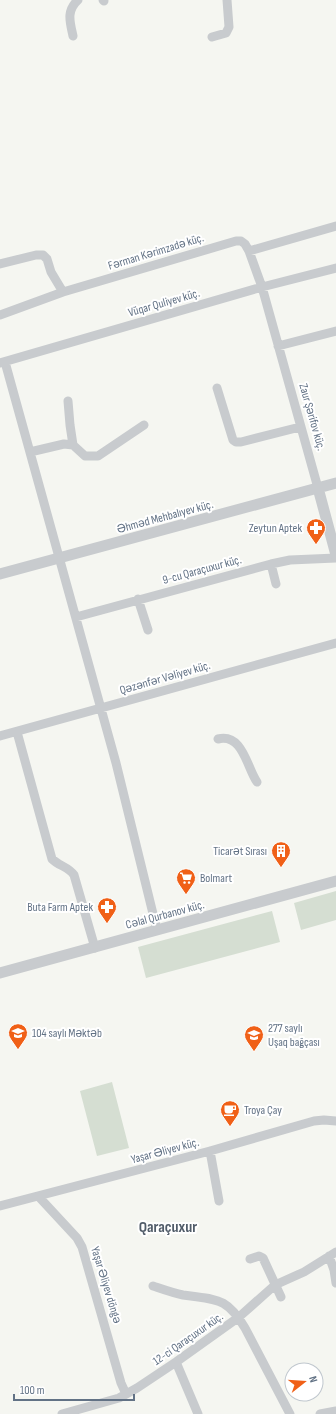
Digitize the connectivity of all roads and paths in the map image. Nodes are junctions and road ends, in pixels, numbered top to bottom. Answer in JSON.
{"nodes":[{"id":1,"x":78,"y":0,"type":"edge"},
{"id":2,"x":227,"y":0,"type":"edge"},
{"id":3,"x":73,"y":36,"type":"dead end"},
{"id":4,"x":212,"y":37,"type":"dead end"},
{"id":5,"x":336,"y":226,"type":"edge"},
{"id":6,"x":249,"y":250,"type":"junction"},
{"id":7,"x":0,"y":264,"type":"edge"},
{"id":8,"x":336,"y":268,"type":"edge"},
{"id":9,"x":262,"y":287,"type":"junction"},
{"id":10,"x":63,"y":292,"type":"junction"},
{"id":11,"x":0,"y":315,"type":"edge"},
{"id":12,"x":336,"y":330,"type":"edge"},
{"id":13,"x":278,"y":346,"type":"junction"},
{"id":14,"x":3,"y":362,"type":"edge"},
{"id":15,"x":217,"y":388,"type":"dead end"},
{"id":16,"x":68,"y":401,"type":"dead end"},
{"id":17,"x":144,"y":425,"type":"dead end"},
{"id":18,"x":300,"y":427,"type":"junction"},
{"id":19,"x":73,"y":445,"type":"junction"},
{"id":20,"x":30,"y":452,"type":"junction"},
{"id":21,"x":336,"y":484,"type":"edge"},
{"id":22,"x":318,"y":488,"type":"junction"},
{"id":23,"x":336,"y":556,"type":"edge"},
{"id":24,"x":60,"y":559,"type":"junction"},
{"id":25,"x":271,"y":564,"type":"junction"},
{"id":26,"x":0,"y":574,"type":"edge"},
{"id":27,"x":276,"y":584,"type":"dead end"},
{"id":28,"x":138,"y":599,"type":"junction"},
{"id":29,"x":76,"y":617,"type":"junction"},
{"id":30,"x":148,"y":630,"type":"dead end"},
{"id":31,"x":336,"y":643,"type":"edge"},
{"id":32,"x":102,"y":708,"type":"junction"},
{"id":33,"x":17,"y":732,"type":"junction"},
{"id":34,"x":0,"y":736,"type":"edge"},
{"id":35,"x":218,"y":739,"type":"dead end"},
{"id":36,"x":257,"y":782,"type":"dead end"},
{"id":37,"x":336,"y":881,"type":"edge"},
{"id":38,"x":157,"y":930,"type":"junction"},
{"id":39,"x":95,"y":948,"type":"junction"},
{"id":40,"x":0,"y":973,"type":"edge"},
{"id":41,"x":336,"y":1121,"type":"edge"},
{"id":42,"x":210,"y":1151,"type":"junction"},
{"id":43,"x":39,"y":1197,"type":"junction"},
{"id":44,"x":219,"y":1201,"type":"dead end"},
{"id":45,"x":0,"y":1206,"type":"edge"},
{"id":46,"x":333,"y":1254,"type":"edge"},
{"id":47,"x":250,"y":1259,"type":"dead end"},
{"id":48,"x":336,"y":1283,"type":"edge"},
{"id":49,"x":275,"y":1285,"type":"junction"},
{"id":50,"x":153,"y":1286,"type":"dead end"},
{"id":51,"x":281,"y":1297,"type":"dead end"},
{"id":52,"x":239,"y":1317,"type":"junction"},
{"id":53,"x":176,"y":1362,"type":"junction"},
{"id":54,"x":126,"y":1394,"type":"junction"},
{"id":55,"x":336,"y":1411,"type":"edge"},
{"id":56,"x":62,"y":1414,"type":"edge"},
{"id":57,"x":198,"y":1414,"type":"edge"},
{"id":58,"x":290,"y":1414,"type":"edge"},
{"id":59,"x":320,"y":1414,"type":"edge"}],
"edges":[{"from":1,"to":3,"type":"street"},
{"from":2,"to":4,"type":"street"},
{"from":5,"to":6,"type":"street"},
{"from":6,"to":9,"type":"street","name":"Zaur Şərifov küç."},
{"from":6,"to":10,"type":"street","name":"Fərman Kərimzadə küç."},
{"from":7,"to":10,"type":"street"},
{"from":8,"to":9,"type":"street","name":"Vüqar Quliyev küç."},
{"from":9,"to":13,"type":"street","name":"Zaur Şərifov küç."},
{"from":9,"to":14,"type":"street","name":"Vüqar Quliyev küç."},
{"from":10,"to":11,"type":"street"},
{"from":12,"to":13,"type":"street"},
{"from":13,"to":18,"type":"street","name":"Zaur Şərifov küç."},
{"from":14,"to":20,"type":"street"},
{"from":15,"to":18,"type":"street"},
{"from":16,"to":19,"type":"street"},
{"from":17,"to":19,"type":"street"},
{"from":18,"to":22,"type":"street","name":"Zaur Şərifov küç."},
{"from":19,"to":20,"type":"street"},
{"from":20,"to":24,"type":"street"},
{"from":21,"to":22,"type":"street","name":"Əhməd Mehbalıyev küç."},
{"from":22,"to":23,"type":"street","name":"Zaur Şərifov küç."},
{"from":22,"to":24,"type":"street","name":"Əhməd Mehbalıyev küç."},
{"from":23,"to":25,"type":"street","name":"9-cu Qaraçuxur küç."},
{"from":24,"to":26,"type":"street","name":"Əhməd Mehbalıyev küç."},
{"from":24,"to":29,"type":"street"},
{"from":25,"to":27,"type":"street"},
{"from":25,"to":28,"type":"street","name":"9-cu Qaraçuxur küç."},
{"from":28,"to":29,"type":"street","name":"9-cu Qaraçuxur küç."},
{"from":28,"to":30,"type":"street"},
{"from":29,"to":32,"type":"street"},
{"from":31,"to":32,"type":"street","name":"Qəzənfər Vəliyev küç."},
{"from":32,"to":33,"type":"street","name":"Qəzənfər Vəliyev küç."},
{"from":32,"to":38,"type":"street"},
{"from":33,"to":34,"type":"street","name":"Qəzənfər Vəliyev küç."},
{"from":33,"to":39,"type":"street"},
{"from":35,"to":36,"type":"street"},
{"from":37,"to":38,"type":"street","name":"Cəlal Qurbanov küç."},
{"from":38,"to":39,"type":"street","name":"Cəlal Qurbanov küç."},
{"from":39,"to":40,"type":"street","name":"Cəlal Qurbanov küç."},
{"from":41,"to":42,"type":"street","name":"Yaşar Əliyev küç."},
{"from":42,"to":43,"type":"street","name":"Yaşar Əliyev küç."},
{"from":42,"to":44,"type":"street"},
{"from":43,"to":45,"type":"street","name":"Yaşar Əliyev küç."},
{"from":43,"to":54,"type":"street","name":"Yaşar Əliyev döngə"},
{"from":46,"to":48,"type":"street"},
{"from":46,"to":49,"type":"street","name":"12-ci Qaraçuxur küç."},
{"from":47,"to":49,"type":"street"},
{"from":49,"to":51,"type":"street"},
{"from":49,"to":52,"type":"street","name":"12-ci Qaraçuxur küç."},
{"from":50,"to":52,"type":"street","name":"12-ci Qaraçuxur küç."},
{"from":52,"to":53,"type":"street","name":"12-ci Qaraçuxur küç."},
{"from":52,"to":58,"type":"street","name":"12-ci Qaraçuxur küç."},
{"from":53,"to":54,"type":"street","name":"12-ci Qaraçuxur küç."},
{"from":53,"to":57,"type":"street"},
{"from":54,"to":56,"type":"street","name":"12-ci Qaraçuxur küç."},
{"from":55,"to":59,"type":"street"}]}
